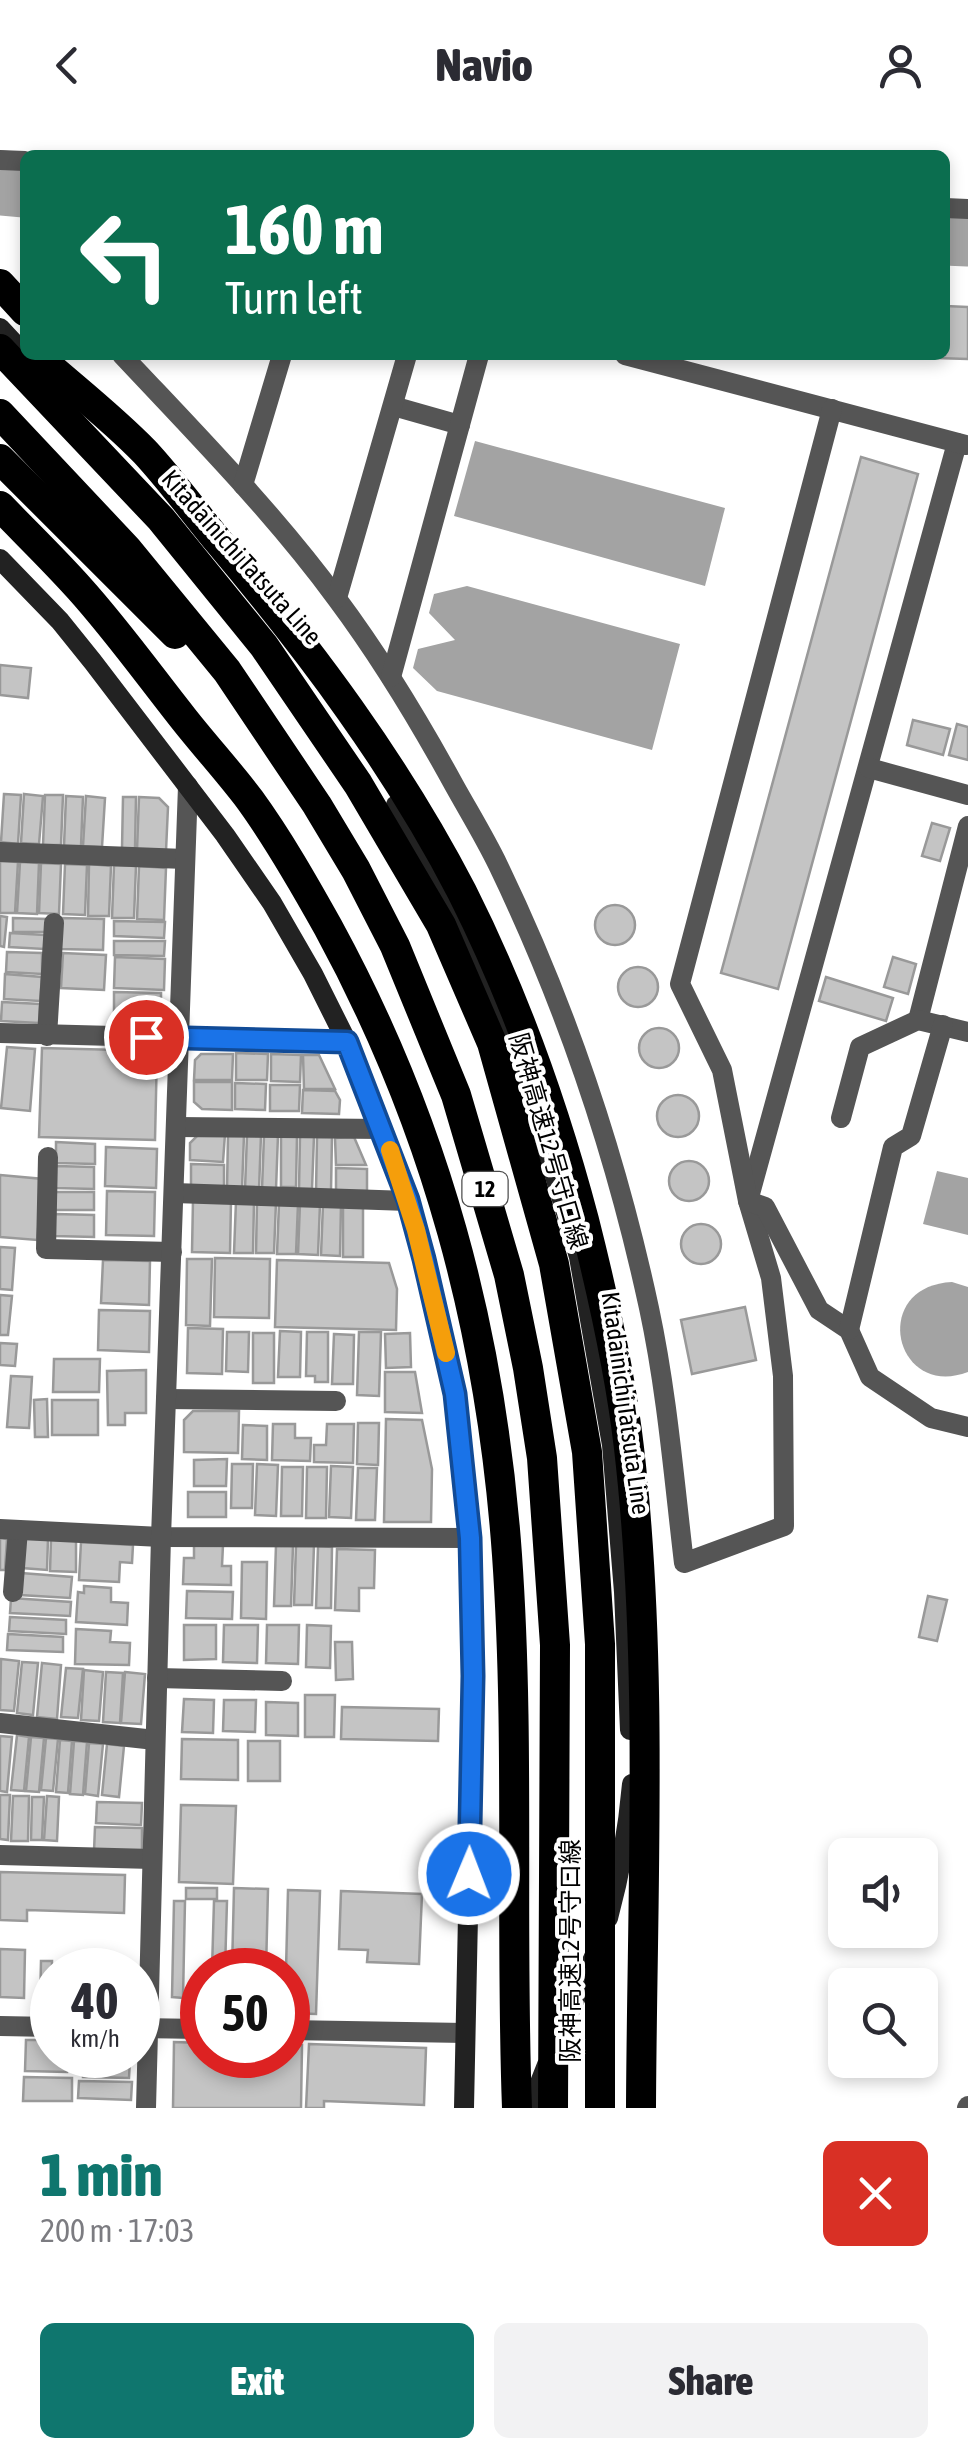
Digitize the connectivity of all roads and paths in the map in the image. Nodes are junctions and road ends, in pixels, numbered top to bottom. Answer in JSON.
{"nodes":[{"id":1,"x":0,"y":284,"type":"edge"},
{"id":2,"x":20,"y":305,"type":"edge"},
{"id":3,"x":0,"y":326,"type":"edge"},
{"id":4,"x":20,"y":341,"type":"edge"},
{"id":5,"x":20,"y":348,"type":"edge"},
{"id":6,"x":0,"y":349,"type":"edge"},
{"id":7,"x":31,"y":360,"type":"edge"},
{"id":8,"x":42,"y":360,"type":"edge"},
{"id":9,"x":71,"y":360,"type":"edge"},
{"id":10,"x":127,"y":360,"type":"edge"},
{"id":11,"x":281,"y":360,"type":"edge"},
{"id":12,"x":406,"y":360,"type":"edge"},
{"id":13,"x":478,"y":360,"type":"edge"},
{"id":14,"x":644,"y":360,"type":"edge"},
{"id":15,"x":393,"y":406,"type":"junction"},
{"id":16,"x":832,"y":409,"type":"junction"},
{"id":17,"x":0,"y":414,"type":"edge"},
{"id":18,"x":460,"y":425,"type":"junction"},
{"id":19,"x":963,"y":444,"type":"edge"},
{"id":20,"x":0,"y":460,"type":"edge"},
{"id":21,"x":243,"y":486,"type":"junction"},
{"id":22,"x":0,"y":506,"type":"edge"},
{"id":23,"x":0,"y":559,"type":"edge"},
{"id":24,"x":336,"y":598,"type":"junction"},
{"id":25,"x":391,"y":677,"type":"junction"},
{"id":26,"x":264,"y":726,"type":"junction"},
{"id":27,"x":869,"y":768,"type":"junction"},
{"id":28,"x":188,"y":786,"type":"junction"},
{"id":29,"x":968,"y":795,"type":"edge"},
{"id":30,"x":968,"y":826,"type":"edge"},
{"id":31,"x":0,"y":852,"type":"edge"},
{"id":32,"x":185,"y":860,"type":"junction"},
{"id":33,"x":54,"y":923,"type":"dead end"},
{"id":34,"x":441,"y":925,"type":"junction"},
{"id":35,"x":918,"y":1020,"type":"junction"},
{"id":36,"x":943,"y":1025,"type":"junction"},
{"id":37,"x":968,"y":1032,"type":"edge"},
{"id":38,"x":0,"y":1034,"type":"edge"},
{"id":39,"x":47,"y":1036,"type":"junction"},
{"id":40,"x":178,"y":1037,"type":"junction"},
{"id":41,"x":347,"y":1042,"type":"junction"},
{"id":42,"x":841,"y":1118,"type":"dead end"},
{"id":43,"x":176,"y":1127,"type":"junction"},
{"id":44,"x":382,"y":1128,"type":"junction"},
{"id":45,"x":48,"y":1157,"type":"dead end"},
{"id":46,"x":174,"y":1193,"type":"junction"},
{"id":47,"x":408,"y":1200,"type":"junction"},
{"id":48,"x":748,"y":1201,"type":"junction"},
{"id":49,"x":172,"y":1252,"type":"junction"},
{"id":50,"x":848,"y":1330,"type":"junction"},
{"id":51,"x":166,"y":1399,"type":"junction"},
{"id":52,"x":336,"y":1401,"type":"dead end"},
{"id":53,"x":968,"y":1427,"type":"edge"},
{"id":54,"x":9,"y":1530,"type":"edge"},
{"id":55,"x":161,"y":1537,"type":"junction"},
{"id":56,"x":470,"y":1538,"type":"junction"},
{"id":57,"x":13,"y":1592,"type":"dead end"},
{"id":58,"x":157,"y":1678,"type":"junction"},
{"id":59,"x":282,"y":1681,"type":"dead end"},
{"id":60,"x":0,"y":1722,"type":"edge"},
{"id":61,"x":156,"y":1740,"type":"junction"},
{"id":62,"x":0,"y":1855,"type":"edge"},
{"id":63,"x":152,"y":1859,"type":"junction"},
{"id":64,"x":147,"y":1948,"type":"edge"},
{"id":65,"x":0,"y":2026,"type":"edge"},
{"id":66,"x":30,"y":2027,"type":"edge"},
{"id":67,"x":310,"y":2030,"type":"edge"},
{"id":68,"x":465,"y":2033,"type":"junction"},
{"id":69,"x":145,"y":2078,"type":"edge"},
{"id":70,"x":146,"y":2108,"type":"edge"},
{"id":71,"x":464,"y":2108,"type":"edge"},
{"id":72,"x":517,"y":2108,"type":"edge"},
{"id":73,"x":530,"y":2108,"type":"edge"},
{"id":74,"x":552,"y":2108,"type":"edge"},
{"id":75,"x":600,"y":2108,"type":"edge"},
{"id":76,"x":641,"y":2108,"type":"edge"}],
"edges":[{"from":1,"to":2,"type":"highway"},
{"from":3,"to":4,"type":"highway"},
{"from":3,"to":5,"type":"main road","name":"Kitadainichi Tatsuta Line"},
{"from":6,"to":34,"type":"highway","name":"阪神高速12号守口線"},
{"from":7,"to":73,"type":"main road","name":"Kitadainichi Tatsuta Line"},
{"from":8,"to":76,"type":"highway"},
{"from":9,"to":34,"type":"highway"},
{"from":10,"to":21,"type":"street"},
{"from":11,"to":21,"type":"street"},
{"from":12,"to":15,"type":"street"},
{"from":13,"to":18,"type":"street"},
{"from":14,"to":16,"type":"street"},
{"from":15,"to":18,"type":"street"},
{"from":15,"to":24,"type":"street"},
{"from":16,"to":19,"type":"street"},
{"from":16,"to":48,"type":"street"},
{"from":17,"to":26,"type":"highway","name":"阪神高速12号守口線","number":"12"},
{"from":18,"to":25,"type":"street"},
{"from":19,"to":27,"type":"street"},
{"from":20,"to":26,"type":"highway"},
{"from":21,"to":24,"type":"street"},
{"from":22,"to":72,"type":"highway"},
{"from":23,"to":28,"type":"main road"},
{"from":24,"to":25,"type":"street"},
{"from":25,"to":48,"type":"street"},
{"from":26,"to":74,"type":"highway","name":"阪神高速12号守口線","number":"12"},
{"from":27,"to":29,"type":"street"},
{"from":27,"to":48,"type":"street"},
{"from":28,"to":32,"type":"street"},
{"from":28,"to":41,"type":"main road"},
{"from":30,"to":35,"type":"street"},
{"from":31,"to":32,"type":"street"},
{"from":32,"to":40,"type":"street"},
{"from":33,"to":39,"type":"street"},
{"from":34,"to":75,"type":"highway","name":"阪神高速12号守口線"},
{"from":35,"to":36,"type":"street"},
{"from":35,"to":42,"type":"street"},
{"from":36,"to":37,"type":"street"},
{"from":36,"to":50,"type":"street"},
{"from":38,"to":39,"type":"street"},
{"from":39,"to":40,"type":"street"},
{"from":40,"to":41,"type":"street"},
{"from":40,"to":43,"type":"street"},
{"from":41,"to":44,"type":"main road"},
{"from":43,"to":44,"type":"street"},
{"from":43,"to":46,"type":"street"},
{"from":44,"to":47,"type":"main road"},
{"from":45,"to":49,"type":"street"},
{"from":46,"to":47,"type":"street"},
{"from":46,"to":49,"type":"street"},
{"from":47,"to":56,"type":"main road"},
{"from":48,"to":50,"type":"street"},
{"from":49,"to":51,"type":"street"},
{"from":50,"to":53,"type":"street"},
{"from":51,"to":52,"type":"street"},
{"from":51,"to":55,"type":"street"},
{"from":54,"to":55,"type":"street"},
{"from":54,"to":57,"type":"street"},
{"from":55,"to":56,"type":"street"},
{"from":55,"to":58,"type":"street"},
{"from":56,"to":68,"type":"main road"},
{"from":58,"to":59,"type":"street"},
{"from":58,"to":61,"type":"street"},
{"from":60,"to":61,"type":"street"},
{"from":61,"to":63,"type":"street"},
{"from":62,"to":63,"type":"street"},
{"from":63,"to":64,"type":"street"},
{"from":65,"to":66,"type":"street"},
{"from":67,"to":68,"type":"street"},
{"from":68,"to":71,"type":"main road"},
{"from":69,"to":70,"type":"street"}]}
